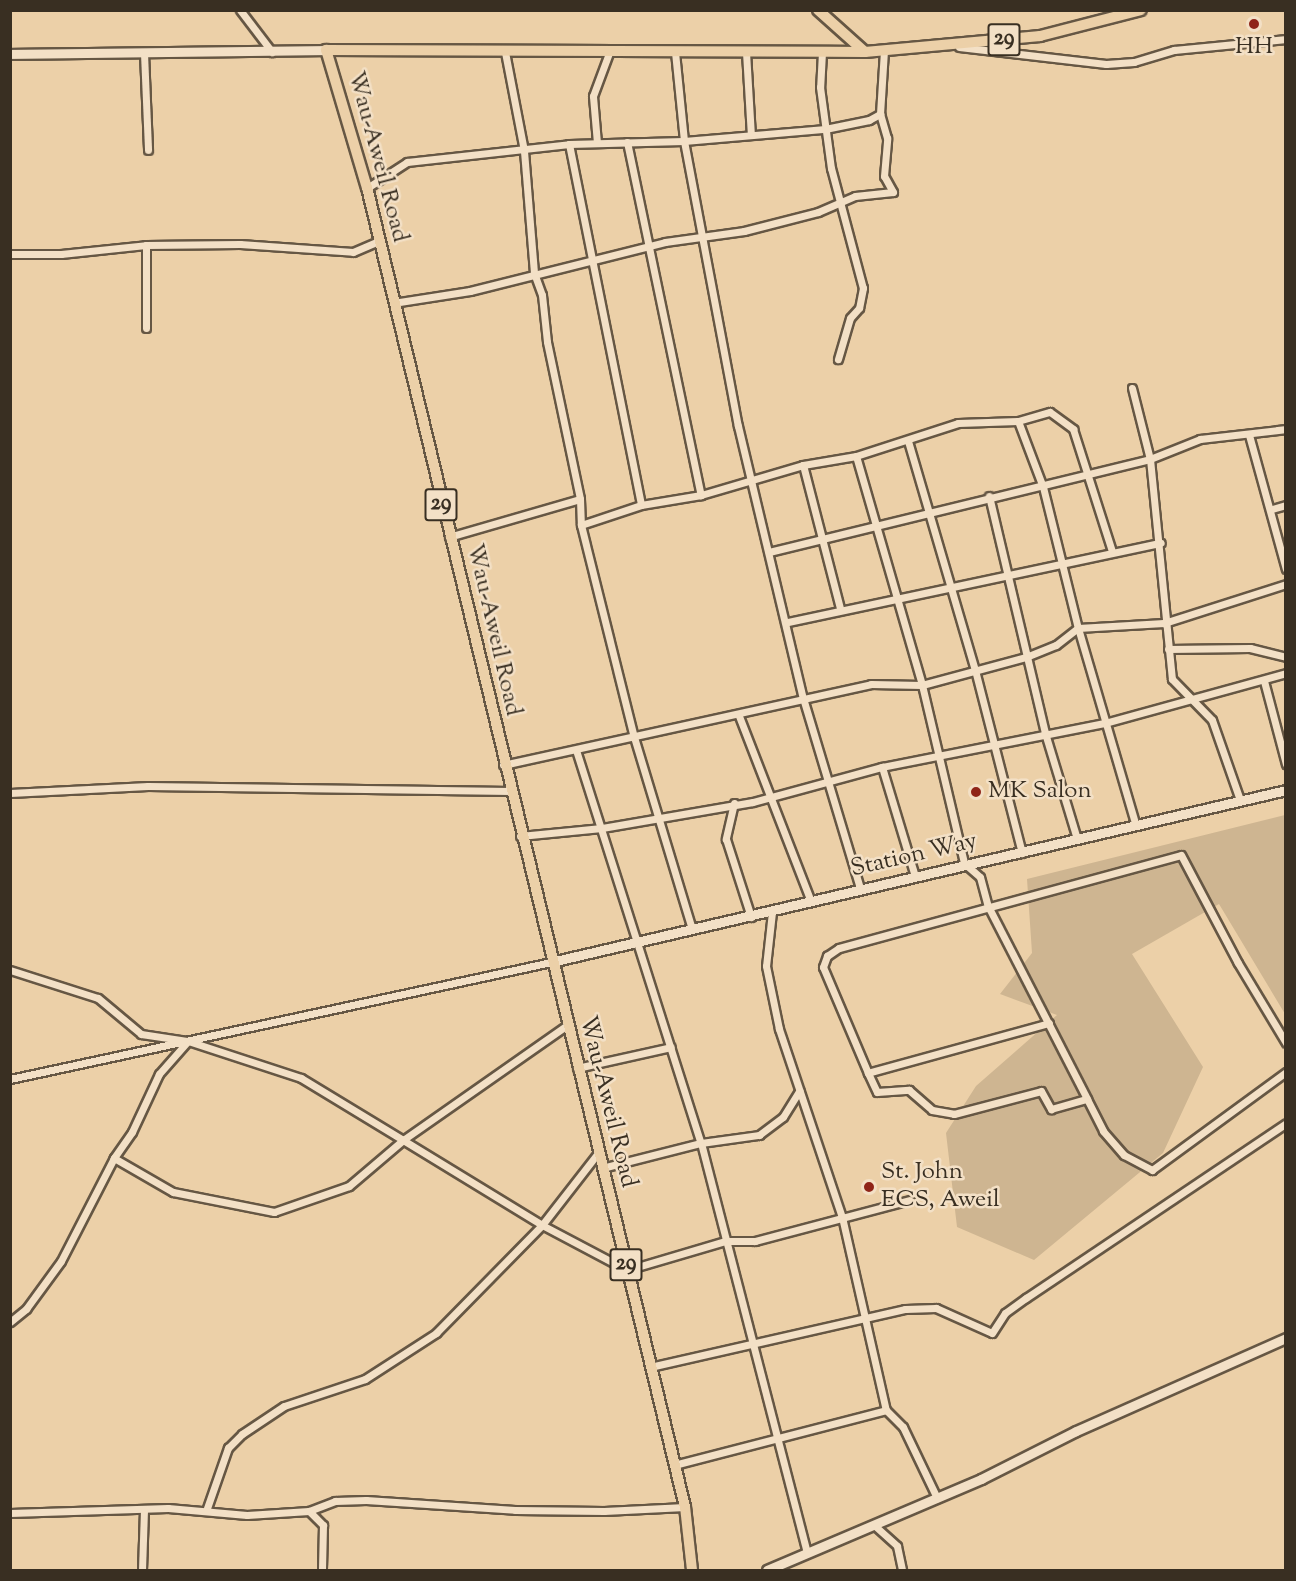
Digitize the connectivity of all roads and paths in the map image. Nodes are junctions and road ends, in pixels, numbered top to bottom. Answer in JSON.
{"nodes":[{"id":1,"x":240,"y":10,"type":"edge"},
{"id":2,"x":818,"y":10,"type":"edge"},
{"id":3,"x":1141,"y":10,"type":"edge"},
{"id":4,"x":1286,"y":39,"type":"edge"},
{"id":5,"x":951,"y":46,"type":"junction"},
{"id":6,"x":326,"y":50,"type":"junction"},
{"id":7,"x":884,"y":51,"type":"junction"},
{"id":8,"x":272,"y":52,"type":"junction"},
{"id":9,"x":505,"y":52,"type":"junction"},
{"id":10,"x":609,"y":52,"type":"junction"},
{"id":11,"x":675,"y":52,"type":"junction"},
{"id":12,"x":746,"y":52,"type":"junction"},
{"id":13,"x":822,"y":52,"type":"junction"},
{"id":14,"x":865,"y":52,"type":"junction"},
{"id":15,"x":144,"y":53,"type":"junction"},
{"id":16,"x":10,"y":54,"type":"edge"},
{"id":17,"x":880,"y":114,"type":"junction"},
{"id":18,"x":825,"y":129,"type":"junction"},
{"id":19,"x":751,"y":135,"type":"junction"},
{"id":20,"x":684,"y":141,"type":"junction"},
{"id":21,"x":597,"y":142,"type":"junction"},
{"id":22,"x":627,"y":142,"type":"junction"},
{"id":23,"x":569,"y":144,"type":"junction"},
{"id":24,"x":148,"y":150,"type":"dead end"},
{"id":25,"x":524,"y":151,"type":"junction"},
{"id":26,"x":367,"y":188,"type":"junction"},
{"id":27,"x":842,"y":200,"type":"junction"},
{"id":28,"x":702,"y":239,"type":"junction"},
{"id":29,"x":377,"y":242,"type":"junction"},
{"id":30,"x":146,"y":245,"type":"junction"},
{"id":31,"x":649,"y":248,"type":"junction"},
{"id":32,"x":10,"y":254,"type":"edge"},
{"id":33,"x":591,"y":259,"type":"junction"},
{"id":34,"x":534,"y":273,"type":"junction"},
{"id":35,"x":393,"y":303,"type":"junction"},
{"id":36,"x":146,"y":328,"type":"dead end"},
{"id":37,"x":838,"y":359,"type":"dead end"},
{"id":38,"x":1132,"y":388,"type":"dead end"},
{"id":39,"x":1018,"y":421,"type":"junction"},
{"id":40,"x":1286,"y":429,"type":"edge"},
{"id":41,"x":1250,"y":435,"type":"junction"},
{"id":42,"x":908,"y":441,"type":"junction"},
{"id":43,"x":856,"y":456,"type":"junction"},
{"id":44,"x":1150,"y":459,"type":"junction"},
{"id":45,"x":803,"y":465,"type":"junction"},
{"id":46,"x":1090,"y":474,"type":"junction"},
{"id":47,"x":752,"y":482,"type":"junction"},
{"id":48,"x":1043,"y":487,"type":"junction"},
{"id":49,"x":701,"y":495,"type":"junction"},
{"id":50,"x":989,"y":496,"type":"junction"},
{"id":51,"x":580,"y":499,"type":"junction"},
{"id":52,"x":641,"y":505,"type":"junction"},
{"id":53,"x":1286,"y":506,"type":"edge"},
{"id":54,"x":1272,"y":509,"type":"junction"},
{"id":55,"x":929,"y":511,"type":"junction"},
{"id":56,"x":581,"y":525,"type":"junction"},
{"id":57,"x":878,"y":525,"type":"junction"},
{"id":58,"x":449,"y":537,"type":"junction"},
{"id":59,"x":823,"y":538,"type":"junction"},
{"id":60,"x":1161,"y":543,"type":"junction"},
{"id":61,"x":1112,"y":551,"type":"junction"},
{"id":62,"x":770,"y":552,"type":"junction"},
{"id":63,"x":1062,"y":563,"type":"junction"},
{"id":64,"x":1286,"y":569,"type":"edge"},
{"id":65,"x":1006,"y":576,"type":"junction"},
{"id":66,"x":1286,"y":584,"type":"edge"},
{"id":67,"x":950,"y":590,"type":"junction"},
{"id":68,"x":898,"y":599,"type":"junction"},
{"id":69,"x":840,"y":608,"type":"junction"},
{"id":70,"x":788,"y":622,"type":"junction"},
{"id":71,"x":1164,"y":623,"type":"junction"},
{"id":72,"x":1078,"y":628,"type":"junction"},
{"id":73,"x":1168,"y":649,"type":"junction"},
{"id":74,"x":1026,"y":657,"type":"junction"},
{"id":75,"x":1286,"y":657,"type":"edge"},
{"id":76,"x":975,"y":670,"type":"junction"},
{"id":77,"x":1286,"y":674,"type":"edge"},
{"id":78,"x":1264,"y":681,"type":"junction"},
{"id":79,"x":922,"y":685,"type":"junction"},
{"id":80,"x":803,"y":698,"type":"junction"},
{"id":81,"x":1195,"y":702,"type":"junction"},
{"id":82,"x":739,"y":716,"type":"junction"},
{"id":83,"x":1105,"y":723,"type":"junction"},
{"id":84,"x":1045,"y":733,"type":"junction"},
{"id":85,"x":634,"y":737,"type":"junction"},
{"id":86,"x":993,"y":747,"type":"junction"},
{"id":87,"x":576,"y":750,"type":"junction"},
{"id":88,"x":938,"y":757,"type":"junction"},
{"id":89,"x":1286,"y":764,"type":"edge"},
{"id":90,"x":503,"y":765,"type":"junction"},
{"id":91,"x":882,"y":767,"type":"junction"},
{"id":92,"x":829,"y":781,"type":"junction"},
{"id":93,"x":1286,"y":790,"type":"edge"},
{"id":94,"x":510,"y":791,"type":"junction"},
{"id":95,"x":10,"y":793,"type":"edge"},
{"id":96,"x":770,"y":797,"type":"junction"},
{"id":97,"x":1240,"y":800,"type":"junction"},
{"id":98,"x":734,"y":803,"type":"junction"},
{"id":99,"x":659,"y":819,"type":"junction"},
{"id":100,"x":1136,"y":826,"type":"junction"},
{"id":101,"x":602,"y":828,"type":"junction"},
{"id":102,"x":520,"y":836,"type":"junction"},
{"id":103,"x":1077,"y":839,"type":"junction"},
{"id":104,"x":1022,"y":853,"type":"junction"},
{"id":105,"x":964,"y":863,"type":"junction"},
{"id":106,"x":915,"y":876,"type":"junction"},
{"id":107,"x":860,"y":888,"type":"junction"},
{"id":108,"x":811,"y":902,"type":"junction"},
{"id":109,"x":988,"y":906,"type":"junction"},
{"id":110,"x":772,"y":912,"type":"junction"},
{"id":111,"x":751,"y":917,"type":"junction"},
{"id":112,"x":692,"y":929,"type":"junction"},
{"id":113,"x":638,"y":940,"type":"junction"},
{"id":114,"x":551,"y":962,"type":"junction"},
{"id":115,"x":10,"y":970,"type":"edge"},
{"id":116,"x":1049,"y":1023,"type":"junction"},
{"id":117,"x":566,"y":1026,"type":"junction"},
{"id":118,"x":188,"y":1041,"type":"junction"},
{"id":119,"x":1286,"y":1042,"type":"edge"},
{"id":120,"x":670,"y":1047,"type":"junction"},
{"id":121,"x":577,"y":1068,"type":"junction"},
{"id":122,"x":1286,"y":1072,"type":"edge"},
{"id":123,"x":868,"y":1073,"type":"junction"},
{"id":124,"x":10,"y":1079,"type":"edge"},
{"id":125,"x":799,"y":1091,"type":"junction"},
{"id":126,"x":1087,"y":1100,"type":"junction"},
{"id":127,"x":1286,"y":1123,"type":"edge"},
{"id":128,"x":403,"y":1140,"type":"junction"},
{"id":129,"x":701,"y":1143,"type":"junction"},
{"id":130,"x":598,"y":1153,"type":"junction"},
{"id":131,"x":114,"y":1158,"type":"junction"},
{"id":132,"x":602,"y":1168,"type":"junction"},
{"id":133,"x":910,"y":1200,"type":"dead end"},
{"id":134,"x":842,"y":1217,"type":"junction"},
{"id":135,"x":542,"y":1225,"type":"junction"},
{"id":136,"x":725,"y":1241,"type":"junction"},
{"id":137,"x":627,"y":1270,"type":"junction"},
{"id":138,"x":864,"y":1317,"type":"junction"},
{"id":139,"x":10,"y":1322,"type":"edge"},
{"id":140,"x":1286,"y":1338,"type":"edge"},
{"id":141,"x":753,"y":1346,"type":"junction"},
{"id":142,"x":650,"y":1367,"type":"junction"},
{"id":143,"x":886,"y":1410,"type":"junction"},
{"id":144,"x":777,"y":1439,"type":"junction"},
{"id":145,"x":674,"y":1465,"type":"junction"},
{"id":146,"x":937,"y":1498,"type":"junction"},
{"id":147,"x":685,"y":1507,"type":"junction"},
{"id":148,"x":144,"y":1509,"type":"junction"},
{"id":149,"x":206,"y":1511,"type":"junction"},
{"id":150,"x":309,"y":1511,"type":"junction"},
{"id":151,"x":10,"y":1513,"type":"edge"},
{"id":152,"x":874,"y":1525,"type":"junction"},
{"id":153,"x":807,"y":1552,"type":"junction"},
{"id":154,"x":902,"y":1567,"type":"edge"},
{"id":155,"x":142,"y":1570,"type":"edge"},
{"id":156,"x":322,"y":1570,"type":"edge"},
{"id":157,"x":692,"y":1570,"type":"edge"},
{"id":158,"x":767,"y":1570,"type":"edge"},
{"id":159,"x":908,"y":1570,"type":"edge"}],
"edges":[{"from":1,"to":8,"type":"street"},
{"from":2,"to":14,"type":"main road"},
{"from":3,"to":5,"type":"main road","number":"29"},
{"from":4,"to":5,"type":"street"},
{"from":5,"to":7,"type":"main road","number":"29"},
{"from":6,"to":8,"type":"street"},
{"from":6,"to":9,"type":"main road","name":"Wau-Aweil Road","number":"29"},
{"from":6,"to":26,"type":"main road","name":"Wau-Aweil Road","number":"29"},
{"from":7,"to":14,"type":"main road","number":"29"},
{"from":7,"to":17,"type":"street"},
{"from":8,"to":15,"type":"street"},
{"from":9,"to":10,"type":"main road","name":"Wau-Aweil Road","number":"29"},
{"from":9,"to":25,"type":"street"},
{"from":10,"to":11,"type":"main road","name":"Wau-Aweil Road","number":"29"},
{"from":10,"to":21,"type":"street"},
{"from":11,"to":12,"type":"main road","name":"Wau-Aweil Road","number":"29"},
{"from":11,"to":20,"type":"street"},
{"from":12,"to":13,"type":"main road","name":"Wau-Aweil Road","number":"29"},
{"from":12,"to":19,"type":"street"},
{"from":13,"to":14,"type":"main road","name":"Wau-Aweil Road","number":"29"},
{"from":13,"to":18,"type":"street"},
{"from":15,"to":16,"type":"street"},
{"from":15,"to":24,"type":"street"},
{"from":17,"to":18,"type":"street"},
{"from":17,"to":27,"type":"street"},
{"from":18,"to":19,"type":"street"},
{"from":18,"to":27,"type":"street"},
{"from":19,"to":20,"type":"street"},
{"from":20,"to":22,"type":"street"},
{"from":20,"to":28,"type":"street"},
{"from":21,"to":22,"type":"street"},
{"from":21,"to":23,"type":"street"},
{"from":22,"to":31,"type":"street"},
{"from":23,"to":25,"type":"street"},
{"from":23,"to":33,"type":"street"},
{"from":25,"to":26,"type":"street"},
{"from":25,"to":34,"type":"street"},
{"from":26,"to":29,"type":"main road","name":"Wau-Aweil Road","number":"29"},
{"from":27,"to":28,"type":"street"},
{"from":27,"to":37,"type":"street"},
{"from":28,"to":31,"type":"street"},
{"from":28,"to":47,"type":"street"},
{"from":29,"to":30,"type":"street"},
{"from":29,"to":35,"type":"main road","name":"Wau-Aweil Road","number":"29"},
{"from":30,"to":32,"type":"street"},
{"from":30,"to":36,"type":"street"},
{"from":31,"to":33,"type":"street"},
{"from":31,"to":49,"type":"street"},
{"from":33,"to":34,"type":"street"},
{"from":33,"to":52,"type":"street"},
{"from":34,"to":35,"type":"street"},
{"from":34,"to":51,"type":"street"},
{"from":35,"to":58,"type":"main road","name":"Wau-Aweil Road","number":"29"},
{"from":38,"to":44,"type":"street"},
{"from":39,"to":42,"type":"street"},
{"from":39,"to":46,"type":"street"},
{"from":39,"to":48,"type":"street"},
{"from":40,"to":41,"type":"street"},
{"from":41,"to":44,"type":"street"},
{"from":41,"to":54,"type":"street"},
{"from":42,"to":43,"type":"street"},
{"from":42,"to":55,"type":"street"},
{"from":43,"to":45,"type":"street"},
{"from":43,"to":57,"type":"street"},
{"from":44,"to":46,"type":"street"},
{"from":44,"to":60,"type":"street"},
{"from":45,"to":47,"type":"street"},
{"from":45,"to":59,"type":"street"},
{"from":46,"to":48,"type":"street"},
{"from":46,"to":61,"type":"street"},
{"from":47,"to":49,"type":"street"},
{"from":47,"to":62,"type":"street"},
{"from":48,"to":50,"type":"street"},
{"from":48,"to":63,"type":"street"},
{"from":49,"to":52,"type":"street"},
{"from":50,"to":55,"type":"street"},
{"from":50,"to":65,"type":"street"},
{"from":51,"to":56,"type":"street"},
{"from":51,"to":58,"type":"street"},
{"from":52,"to":56,"type":"street"},
{"from":53,"to":54,"type":"street"},
{"from":54,"to":64,"type":"street"},
{"from":55,"to":57,"type":"street"},
{"from":55,"to":67,"type":"street"},
{"from":56,"to":85,"type":"street"},
{"from":57,"to":59,"type":"street"},
{"from":57,"to":68,"type":"street"},
{"from":58,"to":90,"type":"main road","name":"Wau-Aweil Road","number":"29"},
{"from":59,"to":62,"type":"street"},
{"from":59,"to":69,"type":"street"},
{"from":60,"to":61,"type":"street"},
{"from":60,"to":71,"type":"street"},
{"from":61,"to":63,"type":"street"},
{"from":62,"to":70,"type":"street"},
{"from":63,"to":65,"type":"street"},
{"from":63,"to":72,"type":"street"},
{"from":65,"to":67,"type":"street"},
{"from":65,"to":74,"type":"street"},
{"from":66,"to":71,"type":"street"},
{"from":67,"to":68,"type":"street"},
{"from":67,"to":76,"type":"street"},
{"from":68,"to":69,"type":"street"},
{"from":68,"to":79,"type":"street"},
{"from":69,"to":70,"type":"street"},
{"from":70,"to":80,"type":"street"},
{"from":71,"to":72,"type":"street"},
{"from":71,"to":73,"type":"street"},
{"from":72,"to":74,"type":"street"},
{"from":72,"to":83,"type":"street"},
{"from":73,"to":75,"type":"street"},
{"from":73,"to":81,"type":"street"},
{"from":74,"to":76,"type":"street"},
{"from":74,"to":84,"type":"street"},
{"from":76,"to":79,"type":"street"},
{"from":76,"to":86,"type":"street"},
{"from":77,"to":78,"type":"street"},
{"from":78,"to":81,"type":"street"},
{"from":78,"to":89,"type":"street"},
{"from":79,"to":80,"type":"street"},
{"from":79,"to":88,"type":"street"},
{"from":80,"to":82,"type":"street"},
{"from":80,"to":92,"type":"street"},
{"from":81,"to":83,"type":"street"},
{"from":81,"to":97,"type":"street"},
{"from":82,"to":85,"type":"street"},
{"from":82,"to":96,"type":"street"},
{"from":83,"to":84,"type":"street"},
{"from":83,"to":100,"type":"street"},
{"from":84,"to":86,"type":"street"},
{"from":84,"to":103,"type":"street"},
{"from":85,"to":87,"type":"street"},
{"from":85,"to":99,"type":"street"},
{"from":86,"to":88,"type":"street"},
{"from":86,"to":104,"type":"street"},
{"from":87,"to":90,"type":"street"},
{"from":87,"to":101,"type":"street"},
{"from":88,"to":91,"type":"street"},
{"from":88,"to":105,"type":"street"},
{"from":90,"to":94,"type":"main road","name":"Wau-Aweil Road","number":"29"},
{"from":91,"to":92,"type":"street"},
{"from":91,"to":106,"type":"street"},
{"from":92,"to":96,"type":"street"},
{"from":92,"to":107,"type":"street"},
{"from":93,"to":97,"type":"street","name":"Station Way"},
{"from":94,"to":95,"type":"street"},
{"from":94,"to":102,"type":"main road","name":"Wau-Aweil Road","number":"29"},
{"from":96,"to":98,"type":"street"},
{"from":96,"to":108,"type":"street"},
{"from":97,"to":100,"type":"street","name":"Station Way"},
{"from":98,"to":99,"type":"street"},
{"from":98,"to":111,"type":"street"},
{"from":99,"to":101,"type":"street"},
{"from":99,"to":112,"type":"street"},
{"from":100,"to":103,"type":"street","name":"Station Way"},
{"from":101,"to":102,"type":"street"},
{"from":101,"to":113,"type":"street"},
{"from":102,"to":114,"type":"main road","name":"Wau-Aweil Road","number":"29"},
{"from":103,"to":104,"type":"street","name":"Station Way"},
{"from":104,"to":105,"type":"street","name":"Station Way"},
{"from":105,"to":106,"type":"street","name":"Station Way"},
{"from":105,"to":109,"type":"street"},
{"from":106,"to":107,"type":"street","name":"Station Way"},
{"from":107,"to":108,"type":"street","name":"Station Way"},
{"from":108,"to":110,"type":"street","name":"Station Way"},
{"from":109,"to":116,"type":"street"},
{"from":109,"to":119,"type":"street"},
{"from":109,"to":123,"type":"street"},
{"from":110,"to":111,"type":"street","name":"Station Way"},
{"from":110,"to":125,"type":"street"},
{"from":111,"to":112,"type":"street","name":"Station Way"},
{"from":112,"to":113,"type":"street","name":"Station Way"},
{"from":113,"to":114,"type":"street","name":"Station Way"},
{"from":113,"to":120,"type":"street"},
{"from":114,"to":117,"type":"main road","name":"Wau-Aweil Road","number":"29"},
{"from":114,"to":118,"type":"street"},
{"from":115,"to":118,"type":"street"},
{"from":116,"to":123,"type":"street"},
{"from":116,"to":126,"type":"street"},
{"from":117,"to":121,"type":"main road","name":"Wau-Aweil Road","number":"29"},
{"from":117,"to":128,"type":"street"},
{"from":118,"to":124,"type":"street"},
{"from":118,"to":128,"type":"street"},
{"from":118,"to":131,"type":"street"},
{"from":120,"to":121,"type":"street"},
{"from":120,"to":129,"type":"street"},
{"from":121,"to":130,"type":"main road","name":"Wau-Aweil Road","number":"29"},
{"from":122,"to":126,"type":"street"},
{"from":123,"to":126,"type":"street"},
{"from":125,"to":129,"type":"street"},
{"from":125,"to":134,"type":"street"},
{"from":127,"to":138,"type":"street"},
{"from":128,"to":131,"type":"street"},
{"from":128,"to":135,"type":"street"},
{"from":129,"to":132,"type":"street"},
{"from":129,"to":136,"type":"street"},
{"from":130,"to":132,"type":"main road","name":"Wau-Aweil Road","number":"29"},
{"from":130,"to":135,"type":"street"},
{"from":131,"to":139,"type":"street"},
{"from":132,"to":137,"type":"main road","name":"Wau-Aweil Road","number":"29"},
{"from":133,"to":134,"type":"street"},
{"from":134,"to":136,"type":"street"},
{"from":134,"to":138,"type":"street"},
{"from":135,"to":137,"type":"street"},
{"from":135,"to":149,"type":"street"},
{"from":136,"to":137,"type":"street"},
{"from":136,"to":141,"type":"street"},
{"from":137,"to":142,"type":"main road","name":"Wau-Aweil Road","number":"29"},
{"from":138,"to":141,"type":"street"},
{"from":138,"to":143,"type":"street"},
{"from":140,"to":146,"type":"street"},
{"from":141,"to":142,"type":"street"},
{"from":141,"to":144,"type":"street"},
{"from":142,"to":145,"type":"main road","name":"Wau-Aweil Road","number":"29"},
{"from":143,"to":144,"type":"street"},
{"from":143,"to":146,"type":"street"},
{"from":144,"to":145,"type":"street"},
{"from":144,"to":153,"type":"street"},
{"from":145,"to":147,"type":"main road","name":"Wau-Aweil Road","number":"29"},
{"from":146,"to":152,"type":"street"},
{"from":147,"to":150,"type":"street"},
{"from":147,"to":157,"type":"main road","name":"Wau-Aweil Road","number":"29"},
{"from":148,"to":149,"type":"street"},
{"from":148,"to":151,"type":"street"},
{"from":148,"to":155,"type":"street"},
{"from":149,"to":150,"type":"street"},
{"from":150,"to":156,"type":"street"},
{"from":152,"to":153,"type":"street"},
{"from":152,"to":154,"type":"street"},
{"from":153,"to":158,"type":"street"},
{"from":154,"to":159,"type":"street"}]}
